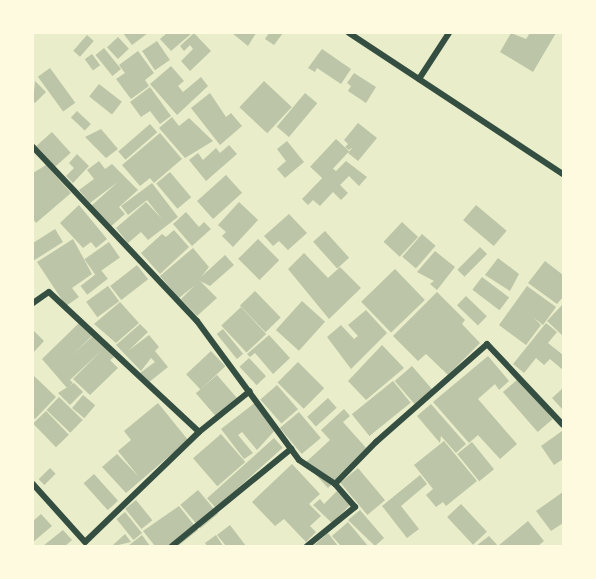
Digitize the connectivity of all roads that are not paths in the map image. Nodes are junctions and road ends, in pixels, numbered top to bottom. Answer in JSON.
{"nodes":[{"id":1,"x":349,"y":33,"type":"edge"},
{"id":2,"x":449,"y":33,"type":"edge"},
{"id":3,"x":419,"y":79,"type":"junction"},
{"id":4,"x":33,"y":147,"type":"edge"},
{"id":5,"x":563,"y":174,"type":"edge"},
{"id":6,"x":33,"y":303,"type":"edge"},
{"id":7,"x":250,"y":391,"type":"junction"},
{"id":8,"x":563,"y":425,"type":"edge"},
{"id":9,"x":199,"y":432,"type":"junction"},
{"id":10,"x":291,"y":449,"type":"junction"},
{"id":11,"x":33,"y":484,"type":"edge"},
{"id":12,"x":335,"y":484,"type":"junction"},
{"id":13,"x":172,"y":546,"type":"edge"},
{"id":14,"x":307,"y":546,"type":"edge"}],
"edges":[{"from":1,"to":3,"type":"street"},
{"from":2,"to":3,"type":"street"},
{"from":3,"to":5,"type":"street"},
{"from":4,"to":7,"type":"street"},
{"from":6,"to":9,"type":"street"},
{"from":7,"to":9,"type":"street"},
{"from":7,"to":10,"type":"street"},
{"from":8,"to":12,"type":"street"},
{"from":9,"to":11,"type":"street"},
{"from":10,"to":12,"type":"street"},
{"from":10,"to":13,"type":"street"},
{"from":12,"to":14,"type":"street"}]}
